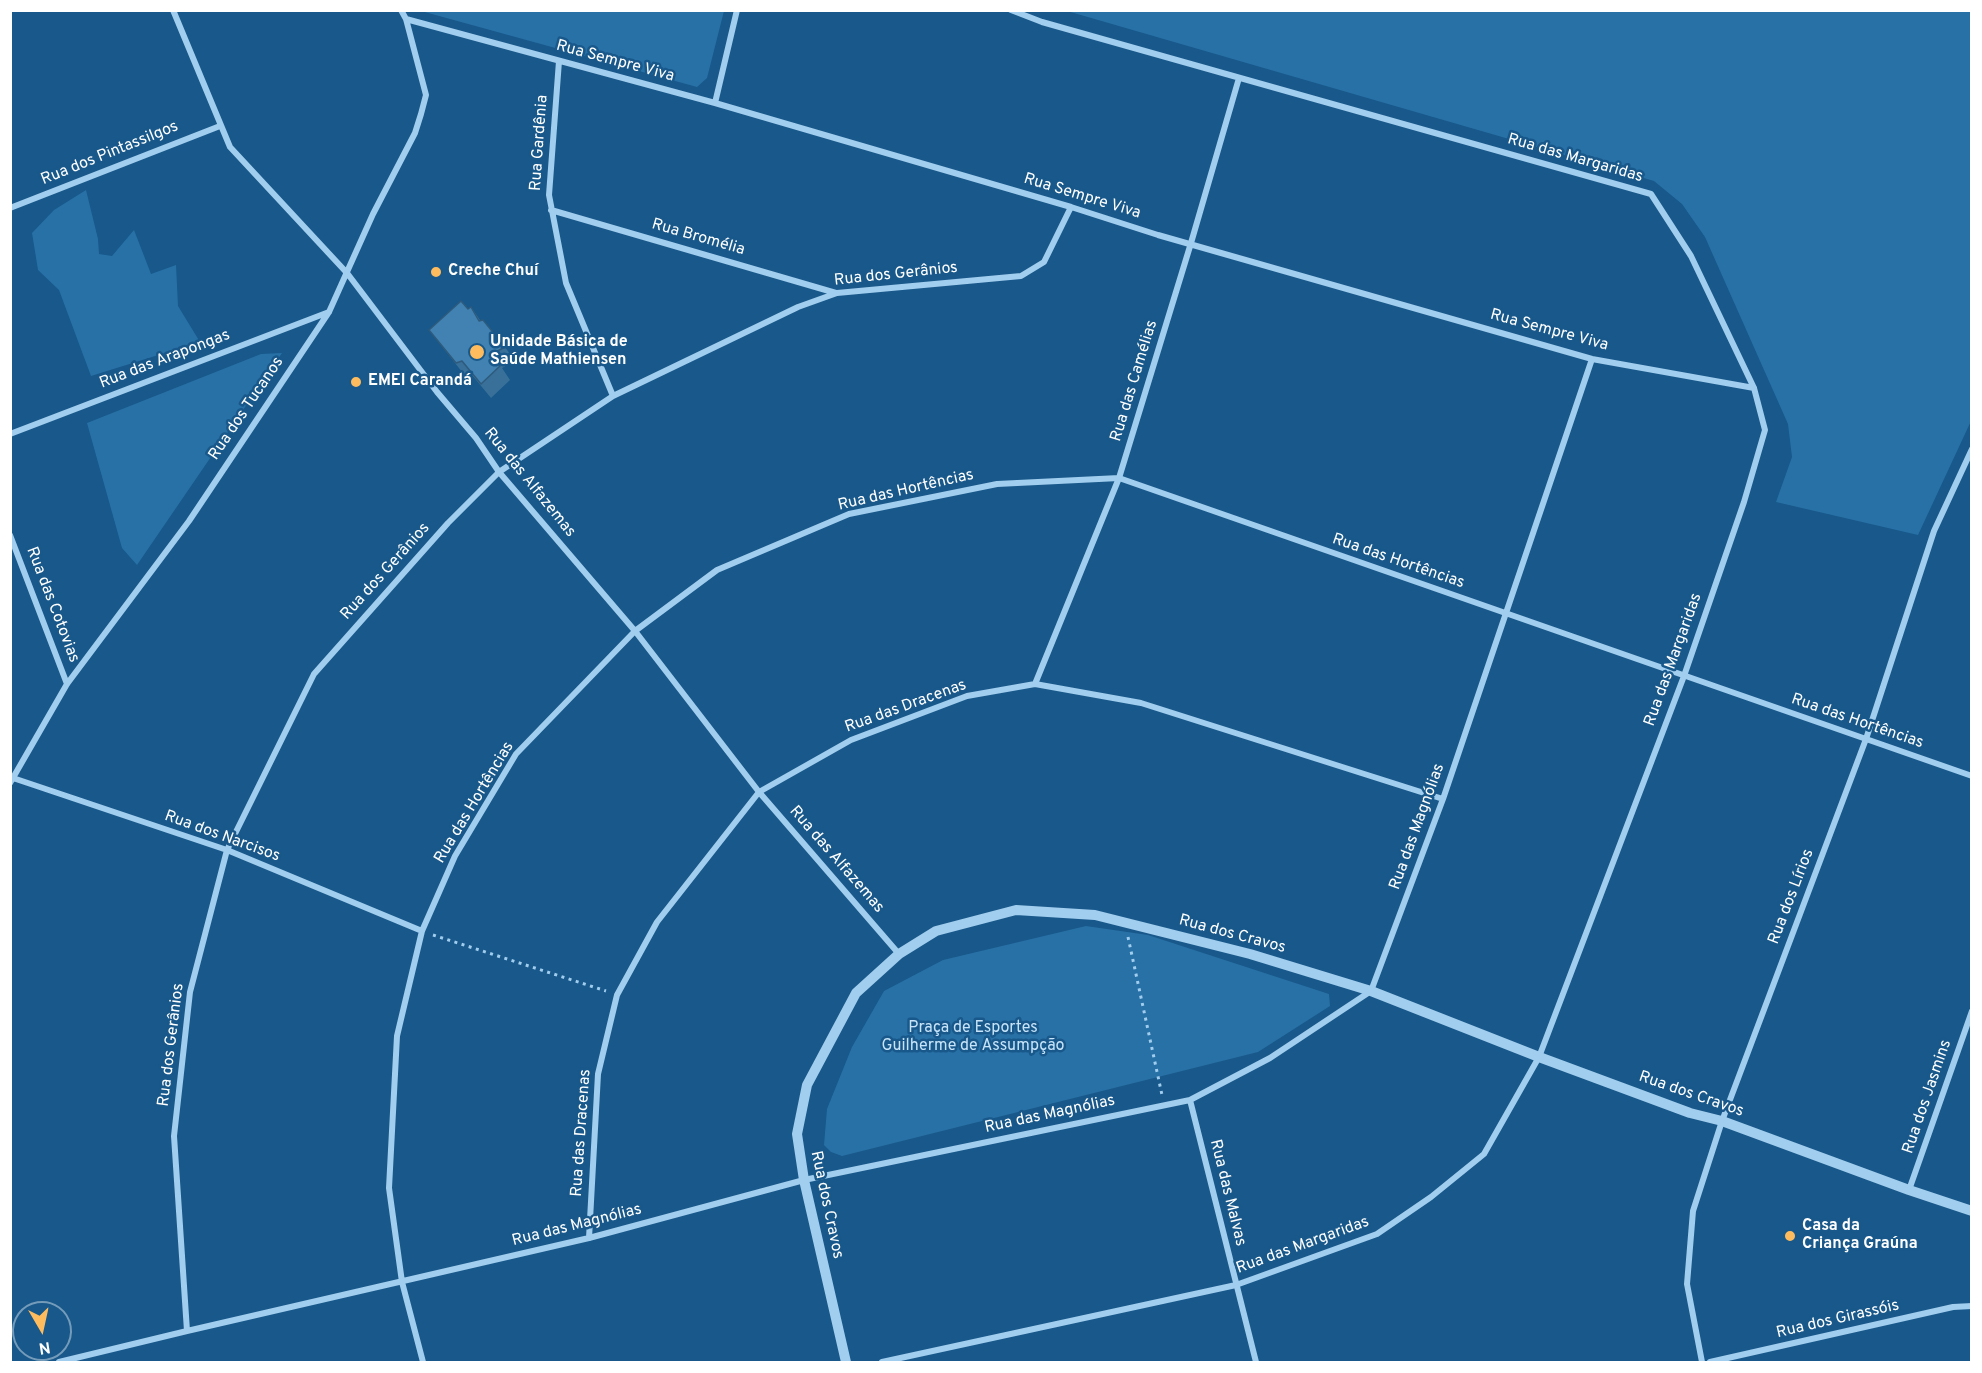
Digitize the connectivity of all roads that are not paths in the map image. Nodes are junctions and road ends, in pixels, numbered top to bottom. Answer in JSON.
{"nodes":[{"id":1,"x":173,"y":10,"type":"edge"},
{"id":2,"x":401,"y":10,"type":"edge"},
{"id":3,"x":737,"y":10,"type":"edge"},
{"id":4,"x":1011,"y":10,"type":"edge"},
{"id":5,"x":405,"y":19,"type":"junction"},
{"id":6,"x":560,"y":61,"type":"junction"},
{"id":7,"x":1239,"y":78,"type":"junction"},
{"id":8,"x":715,"y":103,"type":"junction"},
{"id":9,"x":220,"y":126,"type":"junction"},
{"id":10,"x":1071,"y":207,"type":"junction"},
{"id":11,"x":10,"y":208,"type":"edge"},
{"id":12,"x":551,"y":210,"type":"junction"},
{"id":13,"x":1191,"y":243,"type":"junction"},
{"id":14,"x":347,"y":273,"type":"junction"},
{"id":15,"x":837,"y":293,"type":"junction"},
{"id":16,"x":329,"y":312,"type":"junction"},
{"id":17,"x":1592,"y":359,"type":"junction"},
{"id":18,"x":1754,"y":388,"type":"junction"},
{"id":19,"x":613,"y":396,"type":"junction"},
{"id":20,"x":10,"y":434,"type":"edge"},
{"id":21,"x":1971,"y":449,"type":"edge"},
{"id":22,"x":499,"y":472,"type":"junction"},
{"id":23,"x":1119,"y":478,"type":"junction"},
{"id":24,"x":10,"y":535,"type":"edge"},
{"id":25,"x":1507,"y":614,"type":"junction"},
{"id":26,"x":634,"y":631,"type":"junction"},
{"id":27,"x":1684,"y":676,"type":"junction"},
{"id":28,"x":68,"y":684,"type":"junction"},
{"id":29,"x":1035,"y":684,"type":"junction"},
{"id":30,"x":1866,"y":739,"type":"junction"},
{"id":31,"x":1971,"y":776,"type":"edge"},
{"id":32,"x":11,"y":780,"type":"edge"},
{"id":33,"x":759,"y":792,"type":"junction"},
{"id":34,"x":1443,"y":799,"type":"junction"},
{"id":35,"x":227,"y":850,"type":"junction"},
{"id":36,"x":422,"y":931,"type":"junction"},
{"id":37,"x":899,"y":954,"type":"junction"},
{"id":38,"x":1371,"y":991,"type":"junction"},
{"id":39,"x":1971,"y":1011,"type":"edge"},
{"id":40,"x":1539,"y":1057,"type":"junction"},
{"id":41,"x":1190,"y":1100,"type":"junction"},
{"id":42,"x":1722,"y":1121,"type":"junction"},
{"id":43,"x":804,"y":1180,"type":"junction"},
{"id":44,"x":1909,"y":1190,"type":"junction"},
{"id":45,"x":1971,"y":1210,"type":"edge"},
{"id":46,"x":589,"y":1238,"type":"junction"},
{"id":47,"x":402,"y":1282,"type":"junction"},
{"id":48,"x":1236,"y":1284,"type":"junction"},
{"id":49,"x":1971,"y":1306,"type":"edge"},
{"id":50,"x":187,"y":1331,"type":"junction"},
{"id":51,"x":59,"y":1362,"type":"edge"},
{"id":52,"x":423,"y":1362,"type":"edge"},
{"id":53,"x":846,"y":1362,"type":"edge"},
{"id":54,"x":882,"y":1362,"type":"edge"},
{"id":55,"x":1256,"y":1362,"type":"edge"},
{"id":56,"x":1702,"y":1362,"type":"edge"},
{"id":57,"x":1710,"y":1362,"type":"edge"}],
"edges":[{"from":1,"to":9,"type":"street","name":"Rua das Alfazemas"},
{"from":2,"to":5,"type":"street","name":"Rua dos Tucanos"},
{"from":3,"to":8,"type":"street"},
{"from":4,"to":7,"type":"street","name":"Rua das Margaridas"},
{"from":5,"to":6,"type":"street","name":"Rua Sempre Viva"},
{"from":5,"to":14,"type":"street","name":"Rua dos Tucanos"},
{"from":6,"to":8,"type":"street","name":"Rua Sempre Viva"},
{"from":6,"to":12,"type":"street","name":"Rua Gardênia"},
{"from":7,"to":13,"type":"street","name":"Rua das Camélias"},
{"from":7,"to":18,"type":"street","name":"Rua das Margaridas"},
{"from":8,"to":10,"type":"street","name":"Rua Sempre Viva"},
{"from":9,"to":11,"type":"street","name":"Rua dos Pintassilgos"},
{"from":9,"to":14,"type":"street","name":"Rua das Alfazemas"},
{"from":10,"to":13,"type":"street","name":"Rua Sempre Viva"},
{"from":10,"to":15,"type":"street","name":"Rua dos Gerânios"},
{"from":12,"to":15,"type":"street","name":"Rua Bromélia"},
{"from":12,"to":19,"type":"street","name":"Rua Gardênia"},
{"from":13,"to":17,"type":"street","name":"Rua Sempre Viva"},
{"from":13,"to":23,"type":"street","name":"Rua das Camélias"},
{"from":14,"to":16,"type":"street","name":"Rua dos Tucanos"},
{"from":14,"to":22,"type":"street","name":"Rua das Alfazemas"},
{"from":15,"to":19,"type":"street","name":"Rua dos Gerânios"},
{"from":16,"to":20,"type":"street","name":"Rua das Arapongas"},
{"from":16,"to":28,"type":"street","name":"Rua dos Tucanos"},
{"from":17,"to":18,"type":"street","name":"Rua Sempre Viva"},
{"from":17,"to":25,"type":"street","name":"Rua das Magnólias"},
{"from":18,"to":27,"type":"street","name":"Rua das Margaridas"},
{"from":19,"to":22,"type":"street","name":"Rua dos Gerânios"},
{"from":21,"to":30,"type":"street","name":"Rua dos Lírios"},
{"from":22,"to":26,"type":"street","name":"Rua das Alfazemas"},
{"from":22,"to":35,"type":"street","name":"Rua dos Gerânios"},
{"from":23,"to":25,"type":"street","name":"Rua das Hortências"},
{"from":23,"to":26,"type":"street","name":"Rua das Hortências"},
{"from":23,"to":29,"type":"street","name":"Rua das Camélias"},
{"from":24,"to":28,"type":"street","name":"Rua das Cotovias"},
{"from":25,"to":27,"type":"street","name":"Rua das Hortências"},
{"from":25,"to":34,"type":"street","name":"Rua das Magnólias"},
{"from":26,"to":33,"type":"street","name":"Rua das Alfazemas"},
{"from":26,"to":36,"type":"street","name":"Rua das Hortências"},
{"from":27,"to":30,"type":"street","name":"Rua das Hortências"},
{"from":27,"to":40,"type":"street","name":"Rua das Margaridas"},
{"from":28,"to":32,"type":"street","name":"Rua dos Tucanos"},
{"from":29,"to":33,"type":"street","name":"Rua das Dracenas"},
{"from":29,"to":34,"type":"street","name":"Rua das Dracenas"},
{"from":30,"to":31,"type":"street","name":"Rua das Hortências"},
{"from":30,"to":42,"type":"street","name":"Rua dos Lírios"},
{"from":32,"to":35,"type":"street","name":"Rua dos Narcisos"},
{"from":33,"to":37,"type":"street","name":"Rua das Alfazemas"},
{"from":33,"to":46,"type":"street","name":"Rua das Dracenas"},
{"from":34,"to":38,"type":"street","name":"Rua das Magnólias"},
{"from":35,"to":36,"type":"street","name":"Rua dos Narcisos"},
{"from":35,"to":50,"type":"street","name":"Rua dos Gerânios"},
{"from":36,"to":47,"type":"street","name":"Rua das Hortências"},
{"from":37,"to":38,"type":"street","name":"Rua dos Cravos"},
{"from":37,"to":43,"type":"street","name":"Rua dos Cravos"},
{"from":38,"to":40,"type":"street","name":"Rua dos Cravos"},
{"from":38,"to":41,"type":"street","name":"Rua das Magnólias"},
{"from":39,"to":44,"type":"street","name":"Rua dos Jasmins"},
{"from":40,"to":42,"type":"street","name":"Rua dos Cravos"},
{"from":40,"to":48,"type":"street","name":"Rua das Margaridas"},
{"from":41,"to":43,"type":"street","name":"Rua das Magnólias"},
{"from":41,"to":48,"type":"street","name":"Rua das Malvas"},
{"from":42,"to":44,"type":"street","name":"Rua dos Cravos"},
{"from":42,"to":56,"type":"street","name":"Rua dos Lírios"},
{"from":43,"to":46,"type":"street","name":"Rua das Magnólias"},
{"from":43,"to":53,"type":"street","name":"Rua dos Cravos"},
{"from":44,"to":45,"type":"street","name":"Rua dos Cravos"},
{"from":46,"to":47,"type":"street","name":"Rua das Magnólias"},
{"from":47,"to":50,"type":"street","name":"Rua das Magnólias"},
{"from":47,"to":52,"type":"street","name":"Rua das Hortências"},
{"from":48,"to":54,"type":"street","name":"Rua das Margaridas"},
{"from":48,"to":55,"type":"street","name":"Rua das Malvas"},
{"from":49,"to":57,"type":"street","name":"Rua dos Girassóis"},
{"from":50,"to":51,"type":"street","name":"Rua das Magnólias"}]}
